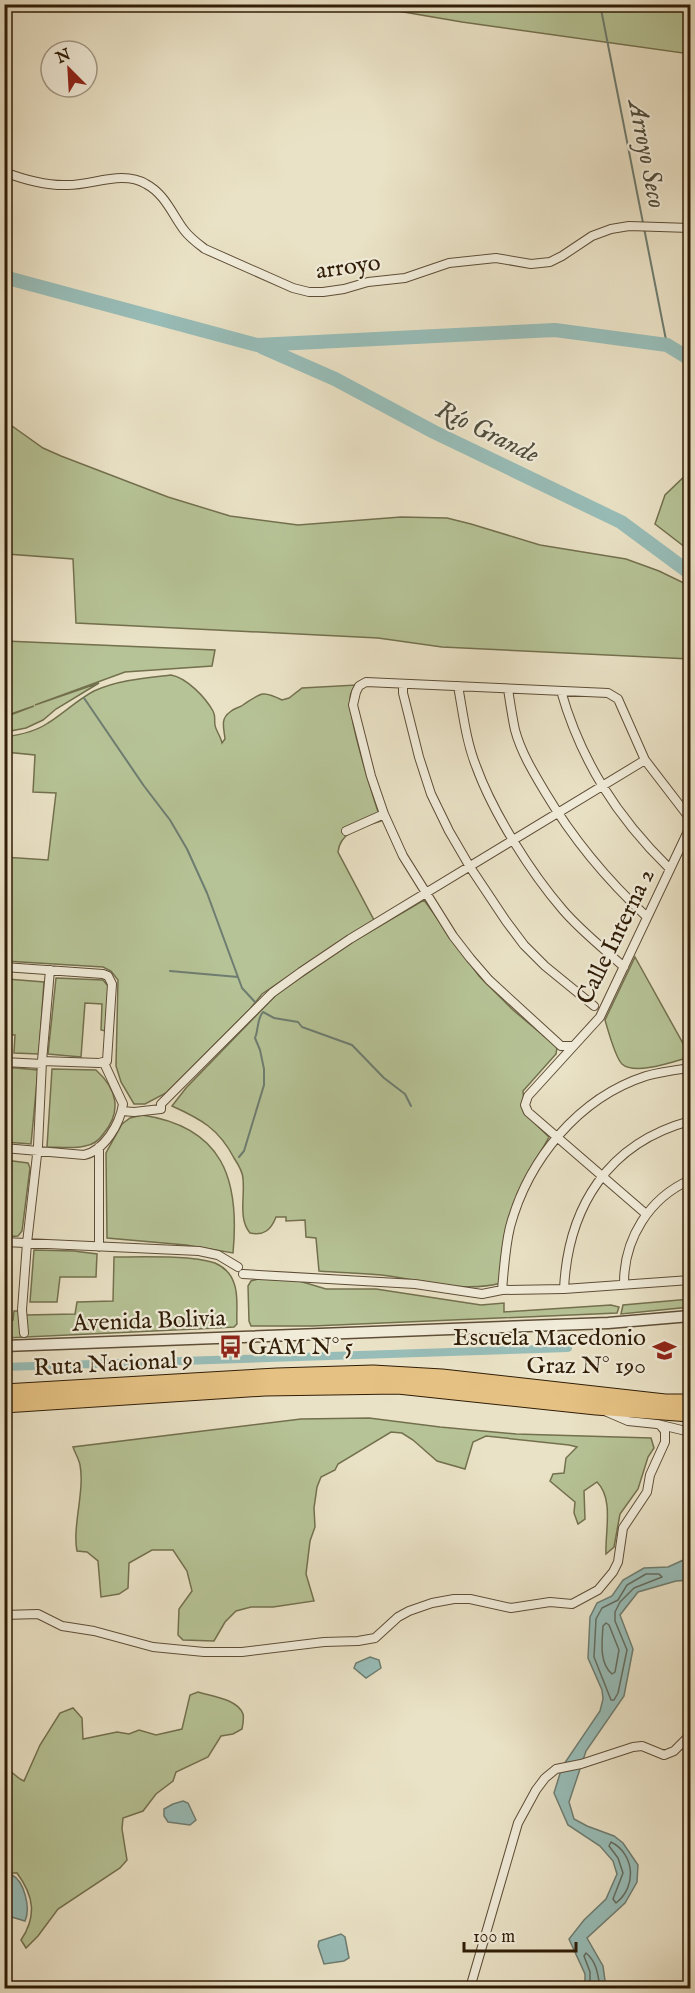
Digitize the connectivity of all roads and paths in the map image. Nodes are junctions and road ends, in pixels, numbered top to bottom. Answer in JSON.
{"nodes":[{"id":1,"x":4,"y":172,"type":"edge"},
{"id":2,"x":690,"y":228,"type":"edge"},
{"id":3,"x":403,"y":684,"type":"junction"},
{"id":4,"x":458,"y":686,"type":"junction"},
{"id":5,"x":508,"y":689,"type":"junction"},
{"id":6,"x":561,"y":691,"type":"junction"},
{"id":7,"x":645,"y":760,"type":"junction"},
{"id":8,"x":602,"y":786,"type":"junction"},
{"id":9,"x":558,"y":813,"type":"junction"},
{"id":10,"x":384,"y":814,"type":"junction"},
{"id":11,"x":690,"y":827,"type":"edge"},
{"id":12,"x":346,"y":831,"type":"dead end"},
{"id":13,"x":513,"y":840,"type":"junction"},
{"id":14,"x":470,"y":867,"type":"junction"},
{"id":15,"x":669,"y":868,"type":"junction"},
{"id":16,"x":426,"y":893,"type":"junction"},
{"id":17,"x":647,"y":918,"type":"junction"},
{"id":18,"x":4,"y":967,"type":"edge"},
{"id":19,"x":624,"y":967,"type":"junction"},
{"id":20,"x":50,"y":970,"type":"junction"},
{"id":21,"x":594,"y":1006,"type":"dead end"},
{"id":22,"x":571,"y":1046,"type":"junction"},
{"id":23,"x":4,"y":1062,"type":"edge"},
{"id":24,"x":42,"y":1063,"type":"junction"},
{"id":25,"x":104,"y":1063,"type":"junction"},
{"id":26,"x":690,"y":1068,"type":"edge"},
{"id":27,"x":122,"y":1111,"type":"junction"},
{"id":28,"x":690,"y":1121,"type":"edge"},
{"id":29,"x":557,"y":1138,"type":"junction"},
{"id":30,"x":99,"y":1147,"type":"junction"},
{"id":31,"x":4,"y":1148,"type":"edge"},
{"id":32,"x":37,"y":1152,"type":"junction"},
{"id":33,"x":602,"y":1176,"type":"junction"},
{"id":34,"x":690,"y":1180,"type":"edge"},
{"id":35,"x":646,"y":1214,"type":"junction"},
{"id":36,"x":4,"y":1242,"type":"edge"},
{"id":37,"x":27,"y":1243,"type":"junction"},
{"id":38,"x":99,"y":1247,"type":"junction"},
{"id":39,"x":690,"y":1280,"type":"edge"},
{"id":40,"x":624,"y":1283,"type":"junction"},
{"id":41,"x":564,"y":1289,"type":"junction"},
{"id":42,"x":502,"y":1290,"type":"junction"},
{"id":43,"x":690,"y":1316,"type":"edge"},
{"id":44,"x":24,"y":1333,"type":"dead end"},
{"id":45,"x":4,"y":1346,"type":"edge"},
{"id":46,"x":4,"y":1392,"type":"edge"},
{"id":47,"x":690,"y":1402,"type":"edge"},
{"id":48,"x":4,"y":1405,"type":"edge"},
{"id":49,"x":596,"y":1407,"type":"junction"},
{"id":50,"x":690,"y":1414,"type":"edge"},
{"id":51,"x":660,"y":1425,"type":"junction"},
{"id":52,"x":690,"y":1432,"type":"edge"},
{"id":53,"x":4,"y":1615,"type":"edge"},
{"id":54,"x":690,"y":1735,"type":"edge"},
{"id":55,"x":470,"y":1989,"type":"edge"}],
"edges":[{"from":1,"to":2,"type":"street","name":"arroyo"},
{"from":3,"to":4,"type":"street"},
{"from":3,"to":10,"type":"street"},
{"from":3,"to":14,"type":"street"},
{"from":4,"to":5,"type":"street"},
{"from":4,"to":13,"type":"street"},
{"from":5,"to":6,"type":"street"},
{"from":5,"to":9,"type":"street"},
{"from":6,"to":7,"type":"street"},
{"from":6,"to":8,"type":"street"},
{"from":7,"to":8,"type":"street"},
{"from":7,"to":11,"type":"street"},
{"from":8,"to":9,"type":"street"},
{"from":8,"to":15,"type":"street"},
{"from":9,"to":13,"type":"street"},
{"from":9,"to":17,"type":"street"},
{"from":10,"to":12,"type":"street"},
{"from":10,"to":16,"type":"street"},
{"from":11,"to":15,"type":"street","name":"Calle Interna 2"},
{"from":13,"to":14,"type":"street"},
{"from":13,"to":19,"type":"street"},
{"from":14,"to":16,"type":"street"},
{"from":14,"to":21,"type":"street"},
{"from":15,"to":17,"type":"street","name":"Calle Interna 2"},
{"from":16,"to":22,"type":"street"},
{"from":16,"to":27,"type":"street"},
{"from":17,"to":19,"type":"street","name":"Calle Interna 2"},
{"from":18,"to":20,"type":"street"},
{"from":19,"to":22,"type":"street","name":"Calle Interna 2"},
{"from":20,"to":24,"type":"street"},
{"from":20,"to":25,"type":"street"},
{"from":22,"to":29,"type":"street","name":"Calle Interna 2"},
{"from":23,"to":24,"type":"street"},
{"from":24,"to":25,"type":"street"},
{"from":24,"to":32,"type":"street"},
{"from":25,"to":27,"type":"street"},
{"from":26,"to":29,"type":"street"},
{"from":27,"to":30,"type":"street"},
{"from":28,"to":33,"type":"street"},
{"from":29,"to":33,"type":"street"},
{"from":29,"to":42,"type":"street"},
{"from":30,"to":32,"type":"street"},
{"from":30,"to":38,"type":"street"},
{"from":31,"to":32,"type":"street"},
{"from":32,"to":37,"type":"street"},
{"from":33,"to":35,"type":"street"},
{"from":33,"to":41,"type":"street"},
{"from":34,"to":35,"type":"street"},
{"from":35,"to":40,"type":"street"},
{"from":36,"to":37,"type":"street"},
{"from":37,"to":38,"type":"street"},
{"from":37,"to":44,"type":"street"},
{"from":38,"to":42,"type":"street"},
{"from":39,"to":40,"type":"street"},
{"from":40,"to":41,"type":"street"},
{"from":41,"to":42,"type":"street"},
{"from":43,"to":45,"type":"street","name":"Avenida Bolivia"},
{"from":46,"to":47,"type":"highway","name":"Ruta Nacional 9"},
{"from":48,"to":49,"type":"highway","name":"Ruta Nacional 9"},
{"from":49,"to":50,"type":"highway","name":"Ruta Nacional 9"},
{"from":49,"to":51,"type":"street"},
{"from":51,"to":52,"type":"street"},
{"from":51,"to":53,"type":"street"},
{"from":54,"to":55,"type":"street"}]}
